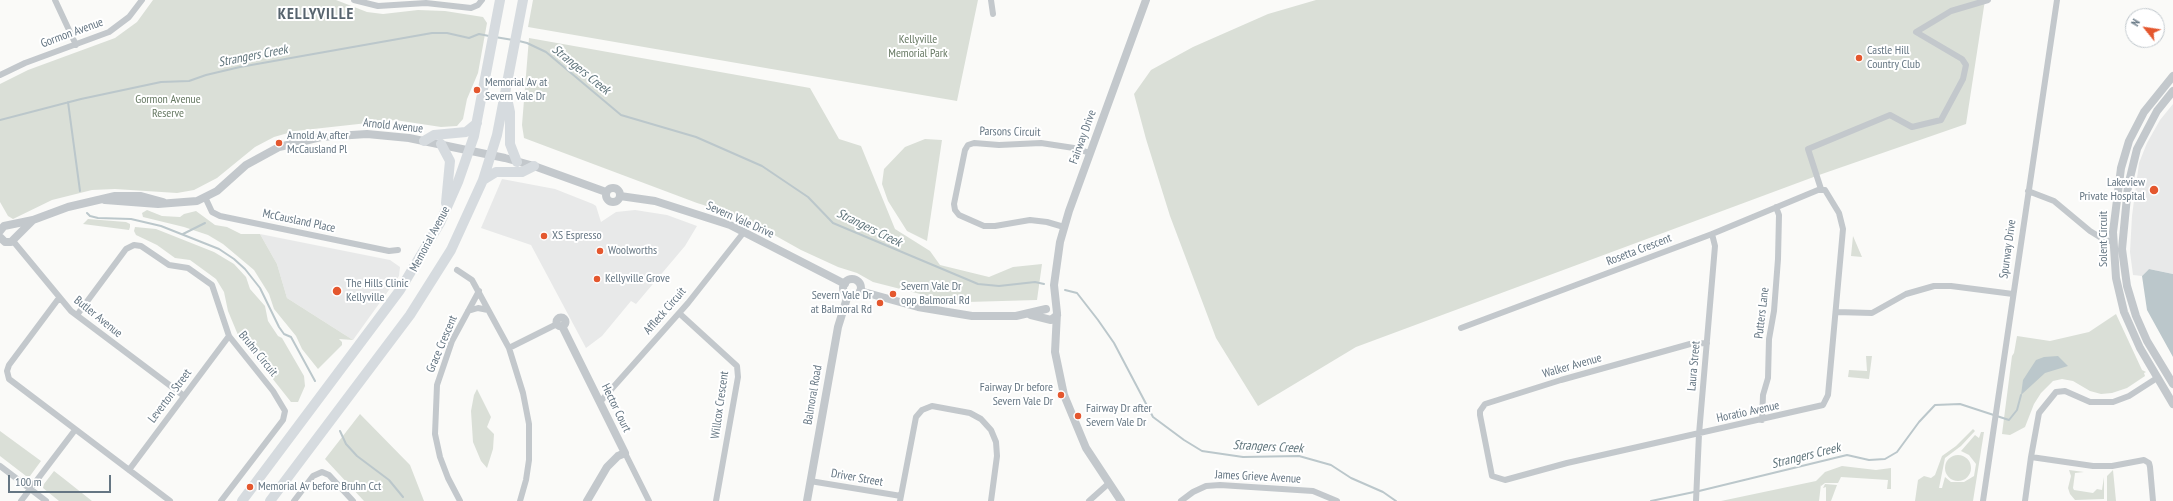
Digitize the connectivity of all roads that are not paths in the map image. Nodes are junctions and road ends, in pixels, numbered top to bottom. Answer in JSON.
{"nodes":[{"id":1,"x":55,"y":0,"type":"edge"},
{"id":2,"x":142,"y":0,"type":"edge"},
{"id":3,"x":354,"y":0,"type":"edge"},
{"id":4,"x":482,"y":0,"type":"edge"},
{"id":5,"x":500,"y":0,"type":"edge"},
{"id":6,"x":523,"y":0,"type":"edge"},
{"id":7,"x":991,"y":0,"type":"edge"},
{"id":8,"x":1146,"y":0,"type":"edge"},
{"id":9,"x":1988,"y":0,"type":"edge"},
{"id":10,"x":2057,"y":0,"type":"edge"},
{"id":11,"x":993,"y":14,"type":"dead end"},
{"id":12,"x":76,"y":45,"type":"junction"},
{"id":13,"x":0,"y":67,"type":"edge"},
{"id":14,"x":2,"y":74,"type":"edge"},
{"id":15,"x":2173,"y":76,"type":"edge"},
{"id":16,"x":2173,"y":92,"type":"edge"},
{"id":17,"x":506,"y":94,"type":"junction"},
{"id":18,"x":477,"y":122,"type":"junction"},
{"id":19,"x":424,"y":141,"type":"junction"},
{"id":20,"x":441,"y":144,"type":"junction"},
{"id":21,"x":469,"y":150,"type":"junction"},
{"id":22,"x":1090,"y":153,"type":"junction"},
{"id":23,"x":490,"y":155,"type":"junction"},
{"id":24,"x":517,"y":162,"type":"junction"},
{"id":25,"x":534,"y":166,"type":"junction"},
{"id":26,"x":483,"y":180,"type":"junction"},
{"id":27,"x":1822,"y":190,"type":"junction"},
{"id":28,"x":2028,"y":191,"type":"junction"},
{"id":29,"x":205,"y":198,"type":"junction"},
{"id":30,"x":1776,"y":207,"type":"junction"},
{"id":31,"x":446,"y":211,"type":"junction"},
{"id":32,"x":33,"y":220,"type":"junction"},
{"id":33,"x":3,"y":227,"type":"edge"},
{"id":34,"x":1064,"y":227,"type":"junction"},
{"id":35,"x":744,"y":232,"type":"junction"},
{"id":36,"x":1712,"y":234,"type":"junction"},
{"id":37,"x":7,"y":240,"type":"edge"},
{"id":38,"x":2113,"y":242,"type":"junction"},
{"id":39,"x":398,"y":250,"type":"dead end"},
{"id":40,"x":457,"y":270,"type":"dead end"},
{"id":41,"x":845,"y":284,"type":"junction"},
{"id":42,"x":1054,"y":285,"type":"junction"},
{"id":43,"x":479,"y":291,"type":"junction"},
{"id":44,"x":860,"y":291,"type":"junction"},
{"id":45,"x":2013,"y":294,"type":"junction"},
{"id":46,"x":848,"y":295,"type":"junction"},
{"id":47,"x":59,"y":298,"type":"junction"},
{"id":48,"x":1047,"y":308,"type":"junction"},
{"id":49,"x":488,"y":310,"type":"junction"},
{"id":50,"x":468,"y":311,"type":"junction"},
{"id":51,"x":1836,"y":312,"type":"junction"},
{"id":52,"x":679,"y":313,"type":"junction"},
{"id":53,"x":1057,"y":314,"type":"junction"},
{"id":54,"x":77,"y":315,"type":"junction"},
{"id":55,"x":1026,"y":315,"type":"junction"},
{"id":56,"x":1047,"y":318,"type":"junction"},
{"id":57,"x":560,"y":325,"type":"joint"},
{"id":58,"x":1462,"y":328,"type":"dead end"},
{"id":59,"x":229,"y":336,"type":"junction"},
{"id":60,"x":1054,"y":340,"type":"junction"},
{"id":61,"x":1707,"y":343,"type":"junction"},
{"id":62,"x":509,"y":348,"type":"junction"},
{"id":63,"x":2157,"y":378,"type":"junction"},
{"id":64,"x":2173,"y":384,"type":"edge"},
{"id":65,"x":184,"y":396,"type":"junction"},
{"id":66,"x":600,"y":402,"type":"junction"},
{"id":67,"x":2173,"y":404,"type":"edge"},
{"id":68,"x":1762,"y":420,"type":"junction"},
{"id":69,"x":75,"y":430,"type":"junction"},
{"id":70,"x":1699,"y":434,"type":"junction"},
{"id":71,"x":1485,"y":444,"type":"joint"},
{"id":72,"x":625,"y":453,"type":"junction"},
{"id":73,"x":2031,"y":457,"type":"junction"},
{"id":74,"x":0,"y":466,"type":"edge"},
{"id":75,"x":128,"y":470,"type":"junction"},
{"id":76,"x":810,"y":481,"type":"junction"},
{"id":77,"x":1108,"y":484,"type":"junction"},
{"id":78,"x":30,"y":489,"type":"junction"},
{"id":79,"x":901,"y":498,"type":"edge"},
{"id":80,"x":21,"y":501,"type":"edge"},
{"id":81,"x":46,"y":501,"type":"edge"},
{"id":82,"x":170,"y":501,"type":"edge"},
{"id":83,"x":221,"y":501,"type":"edge"},
{"id":84,"x":242,"y":501,"type":"edge"},
{"id":85,"x":270,"y":501,"type":"edge"},
{"id":86,"x":294,"y":501,"type":"edge"},
{"id":87,"x":353,"y":501,"type":"edge"},
{"id":88,"x":460,"y":501,"type":"edge"},
{"id":89,"x":520,"y":501,"type":"edge"},
{"id":90,"x":587,"y":501,"type":"edge"},
{"id":91,"x":649,"y":501,"type":"edge"},
{"id":92,"x":716,"y":501,"type":"edge"},
{"id":93,"x":807,"y":501,"type":"edge"},
{"id":94,"x":991,"y":501,"type":"edge"},
{"id":95,"x":1089,"y":501,"type":"edge"},
{"id":96,"x":1121,"y":501,"type":"edge"},
{"id":97,"x":1181,"y":501,"type":"edge"},
{"id":98,"x":1337,"y":501,"type":"edge"},
{"id":99,"x":1696,"y":501,"type":"edge"},
{"id":100,"x":1983,"y":501,"type":"edge"},
{"id":101,"x":2025,"y":501,"type":"edge"},
{"id":102,"x":2153,"y":501,"type":"edge"}],
"edges":[{"from":1,"to":12,"type":"street"},
{"from":2,"to":12,"type":"street","name":"Gormon Avenue"},
{"from":3,"to":4,"type":"street"},
{"from":5,"to":18,"type":"main road","name":"Memorial Avenue"},
{"from":6,"to":17,"type":"main road","name":"Memorial Avenue"},
{"from":7,"to":11,"type":"street"},
{"from":8,"to":22,"type":"street","name":"Fairway Drive"},
{"from":9,"to":27,"type":"street","name":"Horatio Avenue"},
{"from":10,"to":28,"type":"street","name":"Spurway Drive"},
{"from":12,"to":14,"type":"street","name":"Gormon Avenue"},
{"from":13,"to":14,"type":"street"},
{"from":15,"to":38,"type":"street","name":"Solent Circuit"},
{"from":16,"to":64,"type":"street","name":"Solent Circuit"},
{"from":17,"to":23,"type":"main road","name":"Memorial Avenue"},
{"from":17,"to":24,"type":"main road"},
{"from":18,"to":19,"type":"main road"},
{"from":18,"to":21,"type":"main road","name":"Memorial Avenue"},
{"from":19,"to":20,"type":"street","name":"Arnold Avenue"},
{"from":19,"to":29,"type":"street","name":"Arnold Avenue"},
{"from":20,"to":21,"type":"street","name":"Arnold Avenue"},
{"from":20,"to":31,"type":"main road"},
{"from":21,"to":23,"type":"street","name":"Arnold Avenue"},
{"from":21,"to":31,"type":"main road","name":"Memorial Avenue"},
{"from":22,"to":34,"type":"street","name":"Fairway Drive"},
{"from":22,"to":34,"type":"street","name":"Parsons Circuit"},
{"from":23,"to":24,"type":"street"},
{"from":23,"to":26,"type":"main road","name":"Memorial Avenue"},
{"from":24,"to":25,"type":"street"},
{"from":25,"to":26,"type":"main road"},
{"from":25,"to":35,"type":"street","name":"Severn Vale Drive"},
{"from":26,"to":85,"type":"main road","name":"Memorial Avenue"},
{"from":27,"to":30,"type":"street","name":"Rosetta Crescent"},
{"from":27,"to":51,"type":"street","name":"Horatio Avenue"},
{"from":28,"to":38,"type":"street"},
{"from":28,"to":45,"type":"street","name":"Spurway Drive"},
{"from":29,"to":32,"type":"street","name":"Arnold Avenue"},
{"from":29,"to":39,"type":"street","name":"McCausland Place"},
{"from":30,"to":36,"type":"street","name":"Rosetta Crescent"},
{"from":30,"to":68,"type":"street","name":"Putters Lane"},
{"from":31,"to":84,"type":"main road","name":"Memorial Avenue"},
{"from":32,"to":33,"type":"street","name":"Arnold Avenue"},
{"from":32,"to":37,"type":"street","name":"Arnold Avenue"},
{"from":33,"to":37,"type":"street"},
{"from":34,"to":42,"type":"street","name":"Fairway Drive"},
{"from":35,"to":41,"type":"street","name":"Severn Vale Drive"},
{"from":35,"to":52,"type":"street","name":"Affleck Circuit"},
{"from":36,"to":58,"type":"street","name":"Rosetta Crescent"},
{"from":36,"to":61,"type":"street","name":"Laura Street"},
{"from":37,"to":47,"type":"street","name":"Butler Avenue"},
{"from":38,"to":63,"type":"street","name":"Solent Circuit"},
{"from":40,"to":43,"type":"street"},
{"from":41,"to":44,"type":"street"},
{"from":41,"to":46,"type":"street"},
{"from":42,"to":48,"type":"street","name":"Fairway Drive"},
{"from":42,"to":53,"type":"street","name":"Fairway Drive"},
{"from":43,"to":49,"type":"street"},
{"from":43,"to":50,"type":"street","name":"Grace Crescent"},
{"from":44,"to":46,"type":"street"},
{"from":44,"to":55,"type":"street"},
{"from":45,"to":51,"type":"street"},
{"from":45,"to":100,"type":"street","name":"Spurway Drive"},
{"from":46,"to":76,"type":"street","name":"Balmoral Road"},
{"from":47,"to":54,"type":"street","name":"Butler Avenue"},
{"from":47,"to":69,"type":"street"},
{"from":48,"to":53,"type":"street"},
{"from":48,"to":55,"type":"street"},
{"from":48,"to":56,"type":"street"},
{"from":49,"to":50,"type":"street","name":"Grace Crescent"},
{"from":49,"to":62,"type":"street"},
{"from":50,"to":88,"type":"street","name":"Grace Crescent"},
{"from":51,"to":68,"type":"street","name":"Horatio Avenue"},
{"from":52,"to":66,"type":"street","name":"Affleck Circuit"},
{"from":52,"to":92,"type":"street","name":"Willcox Crescent"},
{"from":53,"to":56,"type":"street"},
{"from":53,"to":60,"type":"street","name":"Fairway Drive"},
{"from":54,"to":59,"type":"street","name":"Bruhn Circuit"},
{"from":54,"to":65,"type":"street","name":"Butler Avenue"},
{"from":55,"to":56,"type":"street"},
{"from":56,"to":60,"type":"street","name":"Fairway Drive"},
{"from":57,"to":62,"type":"street"},
{"from":57,"to":66,"type":"street","name":"Hector Court"},
{"from":59,"to":65,"type":"street","name":"Leverton Street"},
{"from":59,"to":83,"type":"street","name":"Bruhn Circuit"},
{"from":60,"to":77,"type":"street","name":"Fairway Drive"},
{"from":61,"to":70,"type":"street","name":"Laura Street"},
{"from":61,"to":71,"type":"street","name":"Walker Avenue"},
{"from":62,"to":89,"type":"street"},
{"from":63,"to":67,"type":"street","name":"Solent Circuit"},
{"from":63,"to":73,"type":"street"},
{"from":65,"to":75,"type":"street","name":"Leverton Street"},
{"from":66,"to":72,"type":"street","name":"Hector Court"},
{"from":68,"to":70,"type":"street","name":"Horatio Avenue"},
{"from":69,"to":75,"type":"street"},
{"from":69,"to":78,"type":"street"},
{"from":70,"to":71,"type":"street","name":"Horatio Avenue"},
{"from":70,"to":99,"type":"street","name":"Laura Street"},
{"from":72,"to":90,"type":"street"},
{"from":72,"to":91,"type":"street","name":"Hector Court"},
{"from":73,"to":101,"type":"street"},
{"from":73,"to":102,"type":"street"},
{"from":74,"to":78,"type":"street"},
{"from":75,"to":82,"type":"street"},
{"from":76,"to":79,"type":"street","name":"Driver Street"},
{"from":76,"to":93,"type":"street","name":"Balmoral Road"},
{"from":77,"to":95,"type":"street"},
{"from":77,"to":96,"type":"street","name":"Fairway Drive"},
{"from":78,"to":80,"type":"street"},
{"from":78,"to":81,"type":"street"},
{"from":79,"to":94,"type":"street"},
{"from":86,"to":87,"type":"street"},
{"from":97,"to":98,"type":"street","name":"James Grieve Avenue"}]}
